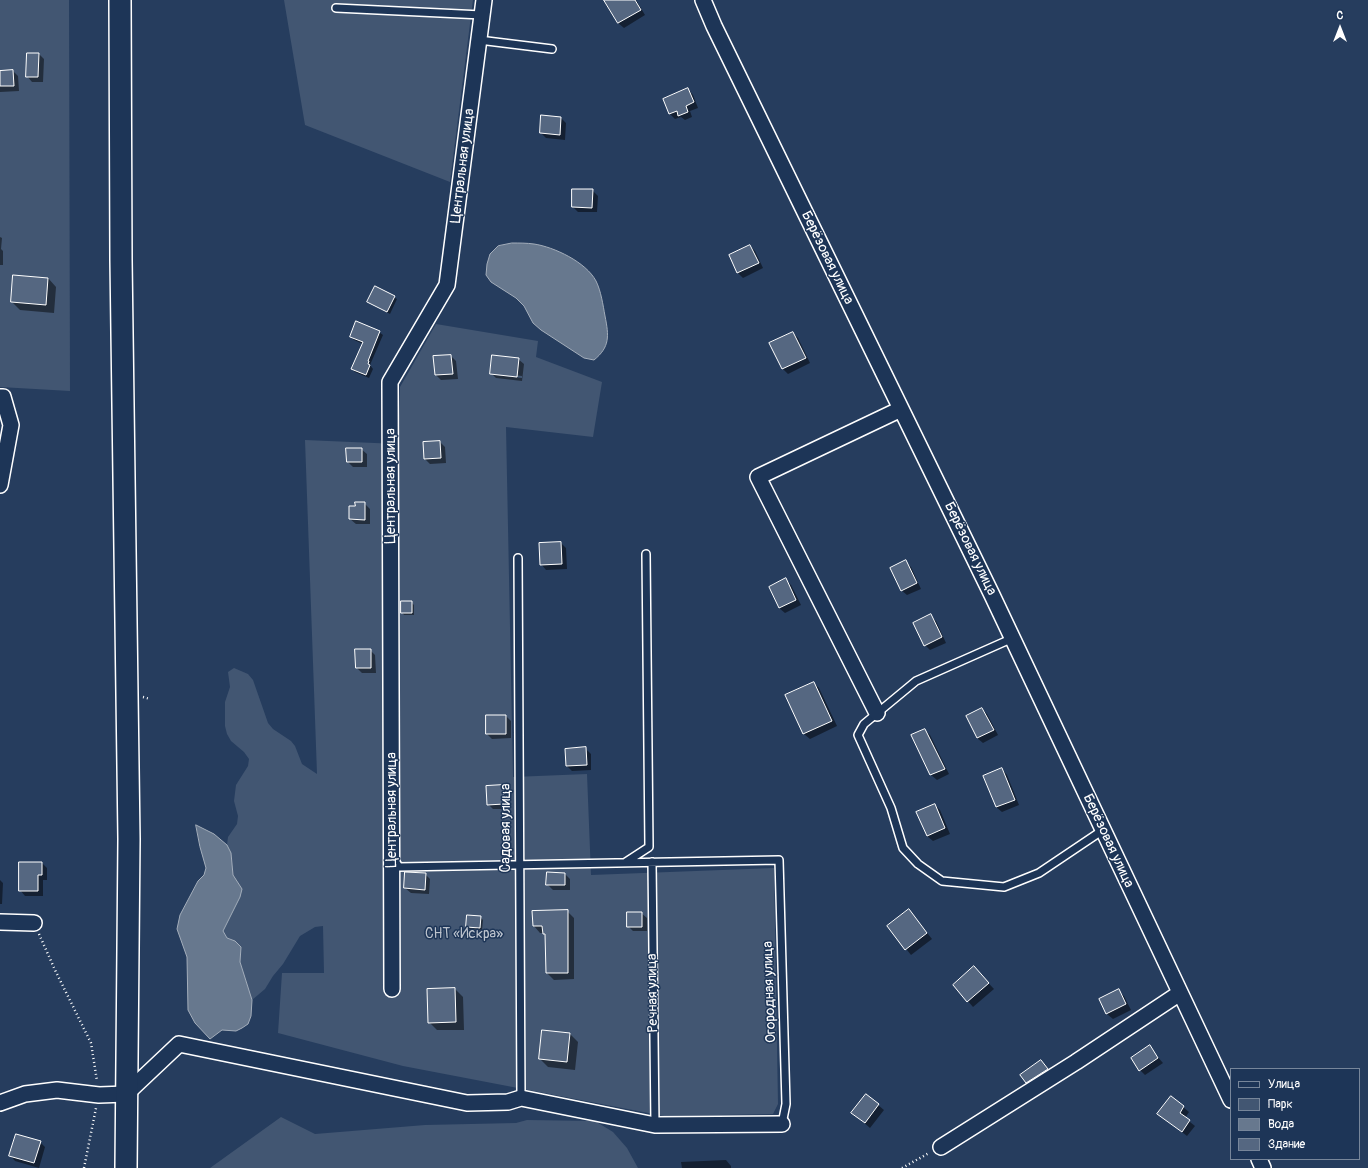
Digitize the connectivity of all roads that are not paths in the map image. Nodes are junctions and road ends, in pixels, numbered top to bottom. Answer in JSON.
{"nodes":[{"id":1,"x":120,"y":0,"type":"edge"},
{"id":2,"x":484,"y":0,"type":"edge"},
{"id":3,"x":703,"y":0,"type":"edge"},
{"id":4,"x":336,"y":8,"type":"dead end"},
{"id":5,"x":482,"y":15,"type":"junction"},
{"id":6,"x":479,"y":40,"type":"junction"},
{"id":7,"x":552,"y":49,"type":"dead end"},
{"id":8,"x":0,"y":397,"type":"edge"},
{"id":9,"x":902,"y":409,"type":"junction"},
{"id":10,"x":0,"y":485,"type":"edge"},
{"id":11,"x":646,"y":554,"type":"dead end"},
{"id":12,"x":518,"y":558,"type":"dead end"},
{"id":13,"x":1013,"y":638,"type":"junction"},
{"id":14,"x":877,"y":713,"type":"junction"},
{"id":15,"x":1103,"y":830,"type":"junction"},
{"id":16,"x":392,"y":854,"type":"junction"},
{"id":17,"x":626,"y":862,"type":"junction"},
{"id":18,"x":652,"y":862,"type":"junction"},
{"id":19,"x":520,"y":864,"type":"junction"},
{"id":20,"x":0,"y":922,"type":"edge"},
{"id":21,"x":34,"y":923,"type":"road end"},
{"id":22,"x":392,"y":989,"type":"dead end"},
{"id":23,"x":1180,"y":993,"type":"junction"},
{"id":24,"x":126,"y":1094,"type":"junction"},
{"id":25,"x":521,"y":1098,"type":"junction"},
{"id":26,"x":1230,"y":1098,"type":"edge"},
{"id":27,"x":0,"y":1103,"type":"edge"},
{"id":28,"x":782,"y":1124,"type":"joint"},
{"id":29,"x":655,"y":1125,"type":"junction"},
{"id":30,"x":941,"y":1147,"type":"road end"},
{"id":31,"x":126,"y":1168,"type":"edge"}],
"edges":[{"from":1,"to":24,"type":"main road"},
{"from":2,"to":5,"type":"street","name":"Центральная улица"},
{"from":3,"to":9,"type":"street","name":"Берёзовая улица"},
{"from":4,"to":5,"type":"lane"},
{"from":5,"to":6,"type":"street","name":"Центральная улица"},
{"from":6,"to":7,"type":"lane"},
{"from":6,"to":16,"type":"street","name":"Центральная улица"},
{"from":8,"to":10,"type":"street"},
{"from":9,"to":13,"type":"street","name":"Берёзовая улица"},
{"from":9,"to":14,"type":"street"},
{"from":11,"to":17,"type":"lane"},
{"from":12,"to":19,"type":"lane","name":"Садовая улица"},
{"from":13,"to":14,"type":"lane"},
{"from":13,"to":15,"type":"street","name":"Берёзовая улица"},
{"from":14,"to":15,"type":"lane"},
{"from":15,"to":23,"type":"street","name":"Берёзовая улица"},
{"from":16,"to":19,"type":"lane"},
{"from":16,"to":22,"type":"street","name":"Центральная улица"},
{"from":17,"to":18,"type":"lane"},
{"from":17,"to":19,"type":"lane"},
{"from":18,"to":28,"type":"lane","name":"Огородная улица"},
{"from":18,"to":29,"type":"lane","name":"Речная улица"},
{"from":19,"to":25,"type":"lane","name":"Садовая улица"},
{"from":20,"to":21,"type":"street"},
{"from":23,"to":26,"type":"street","name":"Берёзовая улица"},
{"from":23,"to":30,"type":"street"},
{"from":24,"to":25,"type":"street"},
{"from":24,"to":27,"type":"street"},
{"from":24,"to":31,"type":"main road"},
{"from":25,"to":29,"type":"street"},
{"from":28,"to":29,"type":"street"}]}
